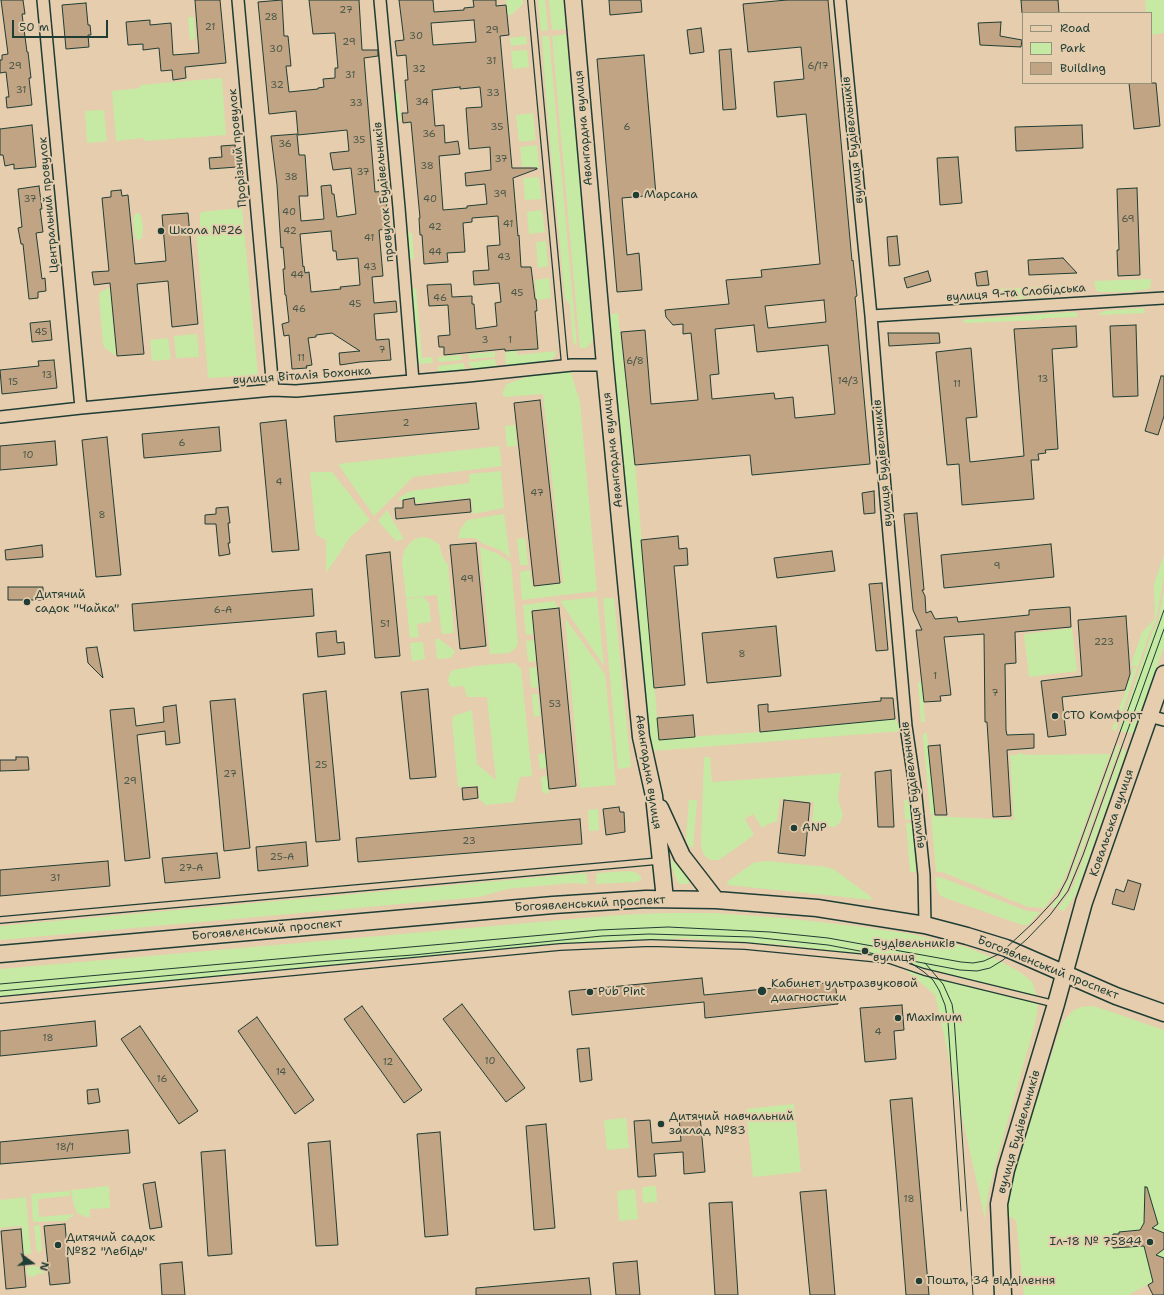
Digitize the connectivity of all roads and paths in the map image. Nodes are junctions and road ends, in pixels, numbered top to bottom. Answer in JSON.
{"nodes":[{"id":1,"x":43,"y":0,"type":"edge"},
{"id":2,"x":238,"y":0,"type":"edge"},
{"id":3,"x":380,"y":0,"type":"edge"},
{"id":4,"x":531,"y":0,"type":"edge"},
{"id":5,"x":573,"y":0,"type":"edge"},
{"id":6,"x":840,"y":0,"type":"edge"},
{"id":7,"x":1164,"y":298,"type":"edge"},
{"id":8,"x":871,"y":316,"type":"junction"},
{"id":9,"x":605,"y":365,"type":"junction"},
{"id":10,"x":565,"y":366,"type":"junction"},
{"id":11,"x":413,"y":381,"type":"junction"},
{"id":12,"x":273,"y":390,"type":"junction"},
{"id":13,"x":81,"y":408,"type":"junction"},
{"id":14,"x":0,"y":417,"type":"edge"},
{"id":15,"x":1164,"y":674,"type":"edge"},
{"id":16,"x":1149,"y":716,"type":"junction"},
{"id":17,"x":1164,"y":720,"type":"edge"},
{"id":18,"x":654,"y":796,"type":"junction"},
{"id":19,"x":661,"y":860,"type":"junction"},
{"id":20,"x":665,"y":899,"type":"junction"},
{"id":21,"x":716,"y":900,"type":"junction"},
{"id":22,"x":0,"y":920,"type":"edge"},
{"id":23,"x":925,"y":925,"type":"junction"},
{"id":24,"x":0,"y":954,"type":"edge"},
{"id":25,"x":1064,"y":973,"type":"junction"},
{"id":26,"x":0,"y":1000,"type":"edge"},
{"id":27,"x":1056,"y":1004,"type":"junction"},
{"id":28,"x":1164,"y":1013,"type":"edge"},
{"id":29,"x":1003,"y":1295,"type":"edge"}],
"edges":[{"from":1,"to":13,"type":"street","name":"Центральний провулок"},
{"from":2,"to":12,"type":"street","name":"Прорізний провулок"},
{"from":3,"to":11,"type":"street","name":"провулок Будівельників"},
{"from":4,"to":10,"type":"lane"},
{"from":5,"to":9,"type":"street","name":"Авангардна вулиця"},
{"from":6,"to":8,"type":"street","name":"вулиця Будівельників"},
{"from":7,"to":8,"type":"street","name":"вулиця 9-та Слобідська"},
{"from":8,"to":23,"type":"street","name":"вулиця Будівельників"},
{"from":9,"to":10,"type":"street","name":"вулиця Віталія Бохонка"},
{"from":9,"to":18,"type":"street","name":"Авангардна вулиця"},
{"from":10,"to":11,"type":"street","name":"вулиця Віталія Бохонка"},
{"from":11,"to":12,"type":"street","name":"вулиця Віталія Бохонка"},
{"from":12,"to":13,"type":"street","name":"вулиця Віталія Бохонка"},
{"from":13,"to":14,"type":"street","name":"вулиця Віталія Бохонка"},
{"from":15,"to":16,"type":"street","name":"Ковальська вулиця"},
{"from":16,"to":17,"type":"street"},
{"from":16,"to":25,"type":"street","name":"Ковальська вулиця"},
{"from":18,"to":19,"type":"street","name":"Авангардна вулиця"},
{"from":18,"to":21,"type":"street"},
{"from":19,"to":20,"type":"street","name":"Авангардна вулиця"},
{"from":19,"to":22,"type":"lane"},
{"from":20,"to":21,"type":"street","name":"Богоявленський проспект"},
{"from":20,"to":24,"type":"street","name":"Богоявленський проспект"},
{"from":21,"to":23,"type":"street","name":"Богоявленський проспект"},
{"from":23,"to":25,"type":"street","name":"Богоявленський проспект"},
{"from":25,"to":27,"type":"street","name":"вулиця Будівельників"},
{"from":25,"to":28,"type":"street","name":"Богоявленський проспект"},
{"from":26,"to":27,"type":"lane"},
{"from":27,"to":29,"type":"street","name":"вулиця Будівельників"}]}
